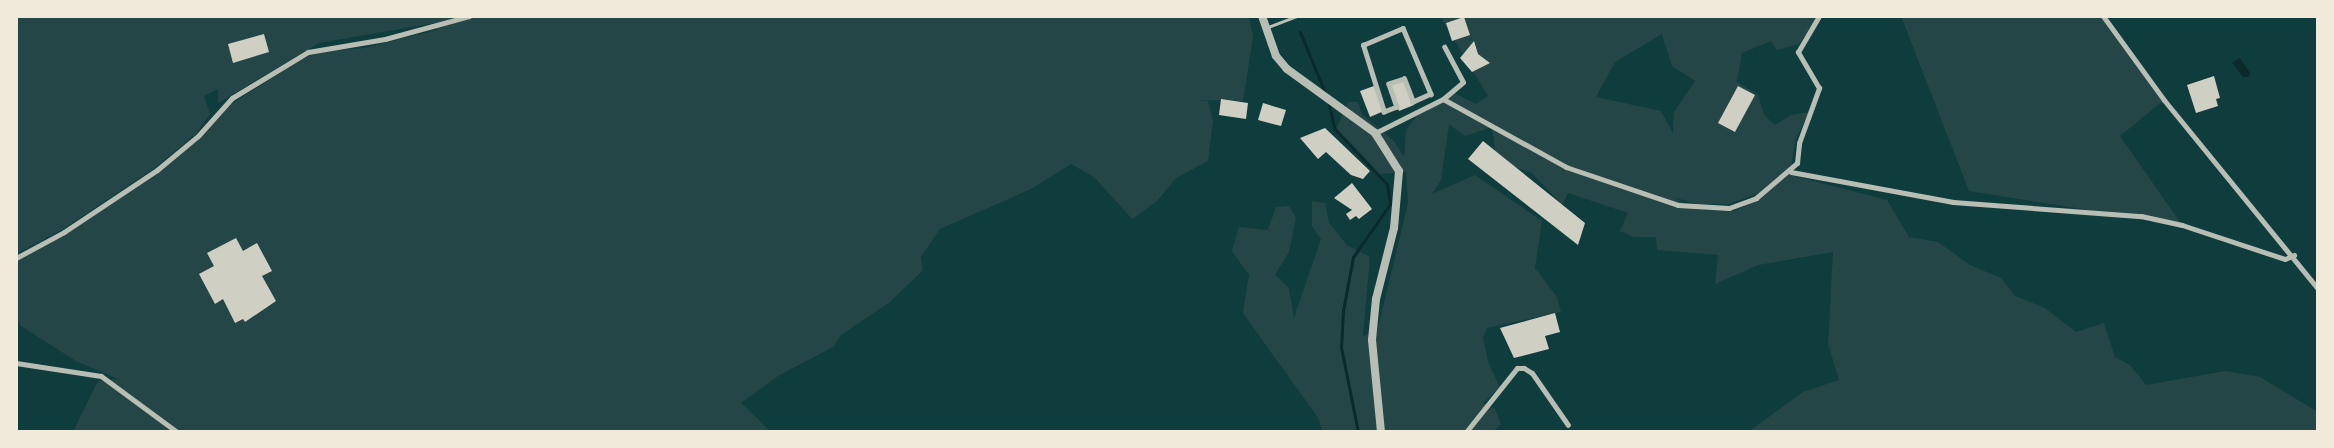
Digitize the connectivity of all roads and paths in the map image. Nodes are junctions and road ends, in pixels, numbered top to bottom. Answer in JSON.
{"nodes":[{"id":1,"x":469,"y":16,"type":"edge"},
{"id":2,"x":1262,"y":16,"type":"edge"},
{"id":3,"x":1297,"y":16,"type":"edge"},
{"id":4,"x":1819,"y":16,"type":"edge"},
{"id":5,"x":2103,"y":16,"type":"edge"},
{"id":6,"x":1265,"y":28,"type":"junction"},
{"id":7,"x":1403,"y":28,"type":"joint"},
{"id":8,"x":1444,"y":47,"type":"dead end"},
{"id":9,"x":1443,"y":99,"type":"junction"},
{"id":10,"x":1375,"y":133,"type":"junction"},
{"id":11,"x":1790,"y":172,"type":"junction"},
{"id":12,"x":2294,"y":255,"type":"junction"},
{"id":13,"x":16,"y":258,"type":"edge"},
{"id":14,"x":2318,"y":289,"type":"edge"},
{"id":15,"x":16,"y":363,"type":"edge"},
{"id":16,"x":1568,"y":425,"type":"dead end"},
{"id":17,"x":177,"y":432,"type":"edge"},
{"id":18,"x":1381,"y":432,"type":"edge"},
{"id":19,"x":1466,"y":432,"type":"edge"}],
"edges":[{"from":1,"to":13,"type":"street"},
{"from":2,"to":6,"type":"street"},
{"from":3,"to":6,"type":"lane"},
{"from":4,"to":11,"type":"street"},
{"from":5,"to":12,"type":"street"},
{"from":6,"to":10,"type":"street"},
{"from":7,"to":7,"type":"street"},
{"from":8,"to":9,"type":"street"},
{"from":9,"to":10,"type":"street"},
{"from":9,"to":11,"type":"street"},
{"from":10,"to":18,"type":"street"},
{"from":11,"to":12,"type":"street"},
{"from":12,"to":14,"type":"street"},
{"from":15,"to":17,"type":"street"},
{"from":16,"to":19,"type":"street"}]}
